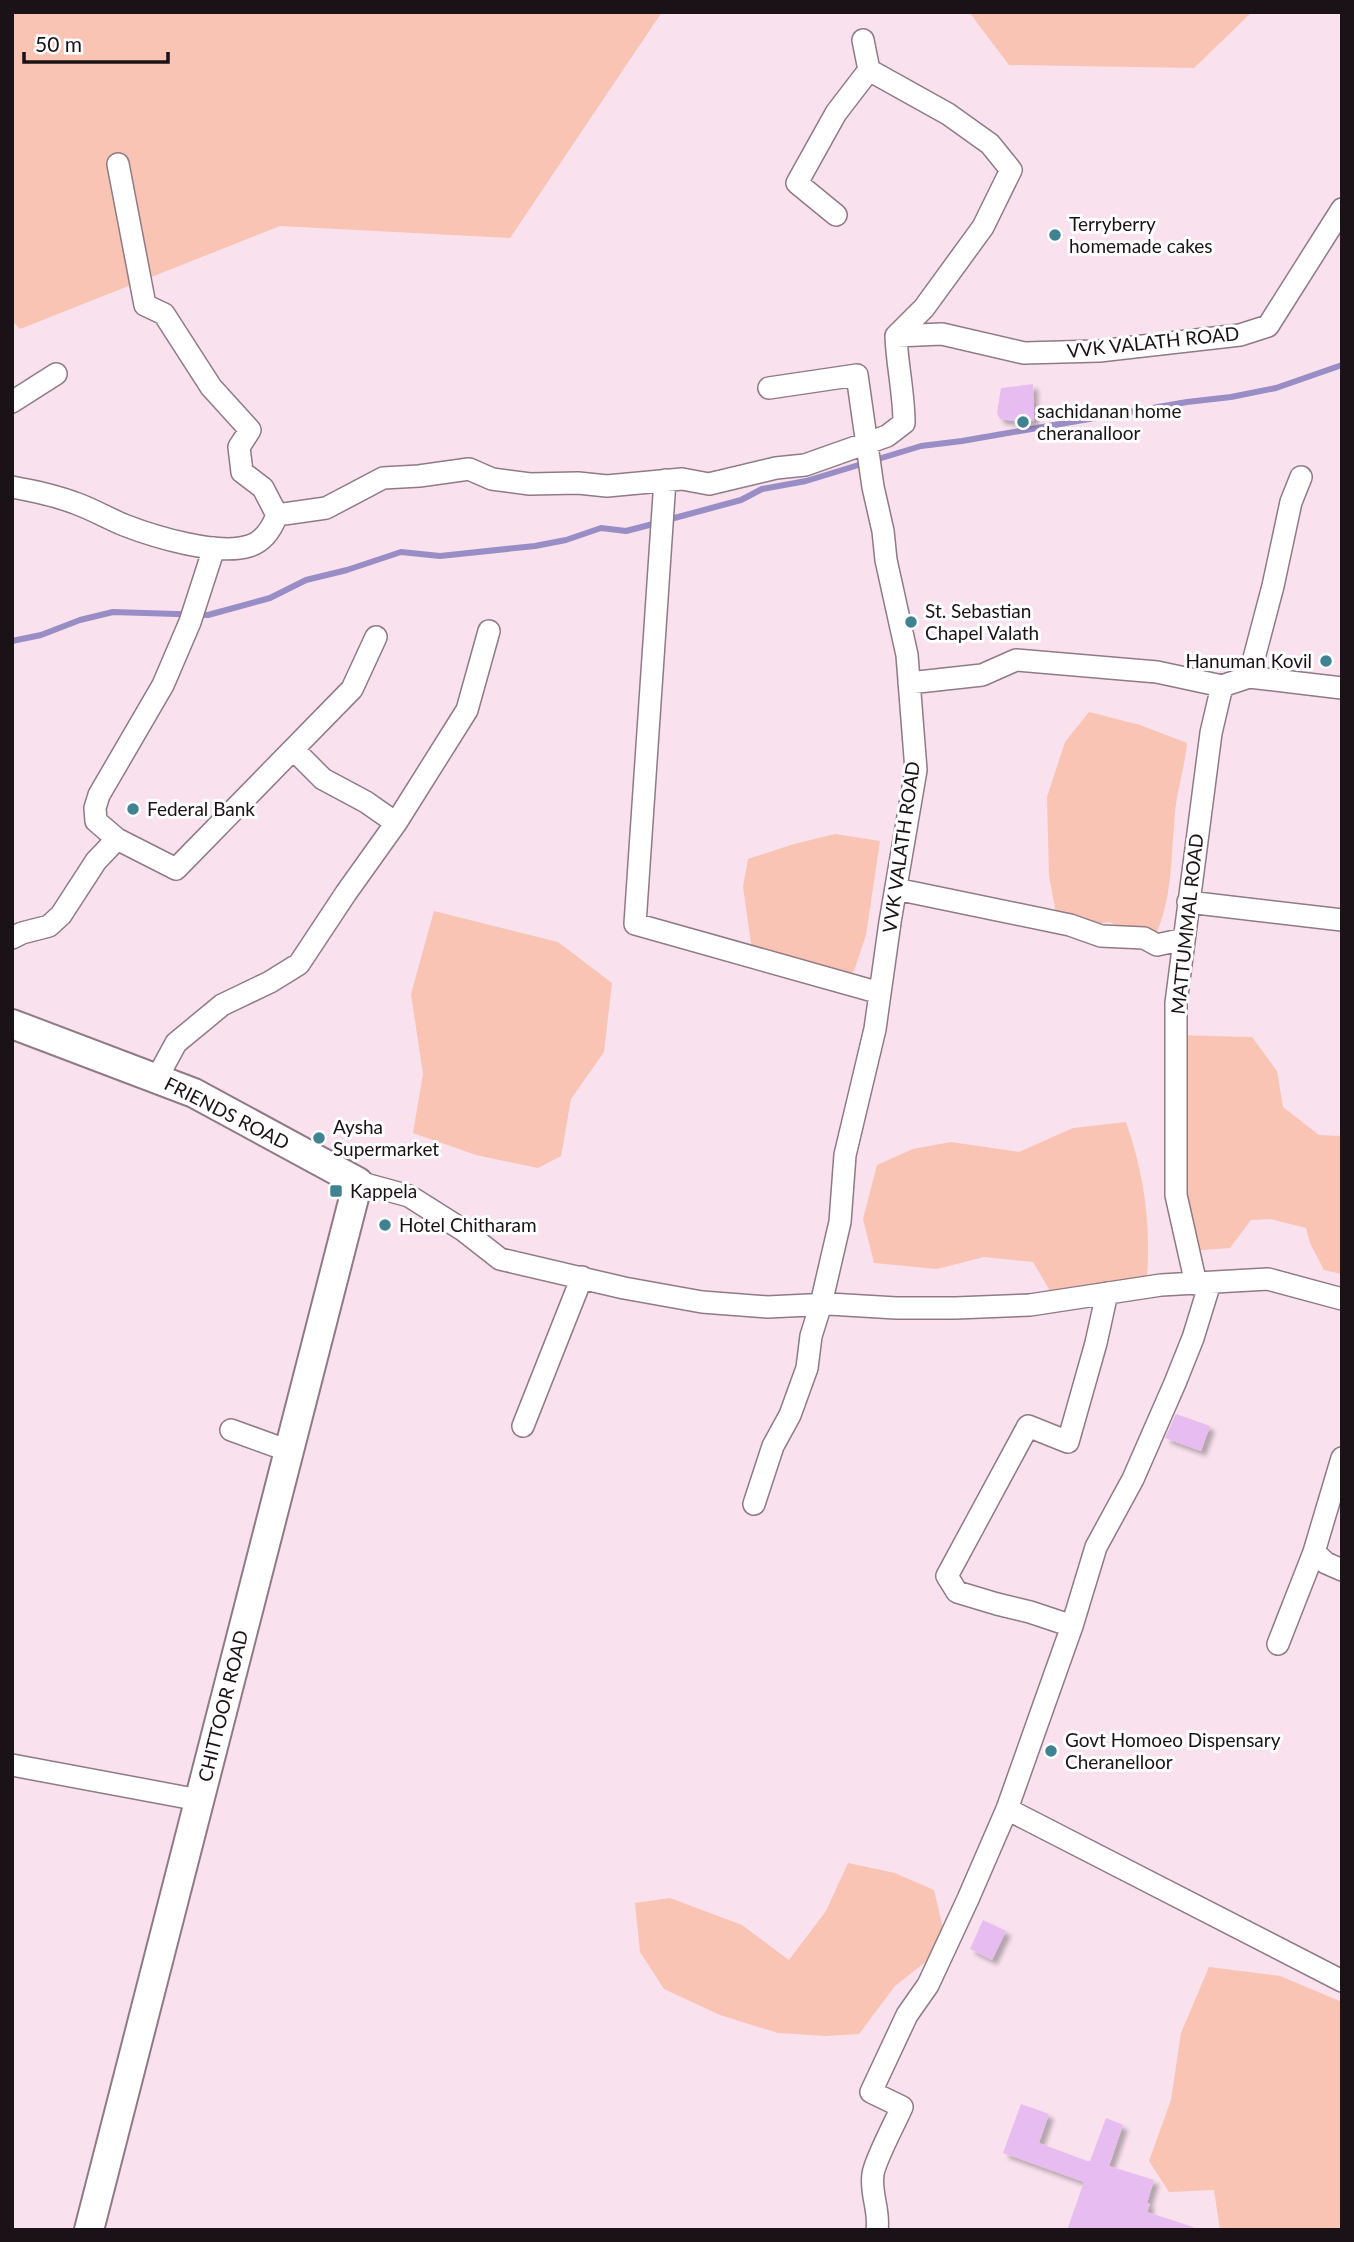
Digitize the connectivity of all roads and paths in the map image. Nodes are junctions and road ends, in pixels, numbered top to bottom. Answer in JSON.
{"nodes":[{"id":1,"x":863,"y":40,"type":"dead end"},
{"id":2,"x":869,"y":69,"type":"junction"},
{"id":3,"x":118,"y":164,"type":"dead end"},
{"id":4,"x":1342,"y":209,"type":"edge"},
{"id":5,"x":836,"y":215,"type":"dead end"},
{"id":6,"x":896,"y":336,"type":"junction"},
{"id":7,"x":56,"y":374,"type":"dead end"},
{"id":8,"x":769,"y":388,"type":"dead end"},
{"id":9,"x":12,"y":402,"type":"edge"},
{"id":10,"x":867,"y":444,"type":"junction"},
{"id":11,"x":1301,"y":477,"type":"dead end"},
{"id":12,"x":665,"y":480,"type":"junction"},
{"id":13,"x":12,"y":487,"type":"edge"},
{"id":14,"x":277,"y":515,"type":"junction"},
{"id":15,"x":214,"y":548,"type":"junction"},
{"id":16,"x":489,"y":631,"type":"dead end"},
{"id":17,"x":376,"y":637,"type":"dead end"},
{"id":18,"x":1250,"y":677,"type":"junction"},
{"id":19,"x":909,"y":683,"type":"junction"},
{"id":20,"x":1222,"y":686,"type":"junction"},
{"id":21,"x":1342,"y":688,"type":"edge"},
{"id":22,"x":294,"y":750,"type":"junction"},
{"id":23,"x":396,"y":823,"type":"junction"},
{"id":24,"x":117,"y":839,"type":"junction"},
{"id":25,"x":896,"y":889,"type":"junction"},
{"id":26,"x":1188,"y":902,"type":"junction"},
{"id":27,"x":1342,"y":920,"type":"edge"},
{"id":28,"x":12,"y":939,"type":"edge"},
{"id":29,"x":1184,"y":939,"type":"junction"},
{"id":30,"x":880,"y":993,"type":"junction"},
{"id":31,"x":12,"y":1024,"type":"edge"},
{"id":32,"x":157,"y":1078,"type":"junction"},
{"id":33,"x":358,"y":1182,"type":"junction"},
{"id":34,"x":582,"y":1277,"type":"junction"},
{"id":35,"x":1203,"y":1283,"type":"junction"},
{"id":36,"x":1107,"y":1293,"type":"junction"},
{"id":37,"x":1342,"y":1299,"type":"edge"},
{"id":38,"x":821,"y":1304,"type":"junction"},
{"id":39,"x":523,"y":1426,"type":"dead end"},
{"id":40,"x":231,"y":1430,"type":"dead end"},
{"id":41,"x":289,"y":1451,"type":"junction"},
{"id":42,"x":1342,"y":1458,"type":"edge"},
{"id":43,"x":754,"y":1504,"type":"dead end"},
{"id":44,"x":1314,"y":1552,"type":"junction"},
{"id":45,"x":1342,"y":1570,"type":"edge"},
{"id":46,"x":1072,"y":1626,"type":"junction"},
{"id":47,"x":1278,"y":1644,"type":"dead end"},
{"id":48,"x":12,"y":1765,"type":"edge"},
{"id":49,"x":199,"y":1800,"type":"junction"},
{"id":50,"x":1007,"y":1809,"type":"junction"},
{"id":51,"x":1342,"y":1981,"type":"edge"},
{"id":52,"x":89,"y":2230,"type":"edge"},
{"id":53,"x":877,"y":2230,"type":"edge"}],
"edges":[{"from":1,"to":2,"type":"street"},
{"from":2,"to":5,"type":"street"},
{"from":2,"to":6,"type":"street"},
{"from":3,"to":14,"type":"street"},
{"from":4,"to":6,"type":"street","name":"VVK VALATH ROAD"},
{"from":6,"to":10,"type":"street"},
{"from":7,"to":9,"type":"street"},
{"from":8,"to":10,"type":"street","name":"VVK VALATH ROAD"},
{"from":10,"to":12,"type":"street"},
{"from":10,"to":19,"type":"street","name":"VVK VALATH ROAD"},
{"from":11,"to":18,"type":"street"},
{"from":12,"to":14,"type":"street"},
{"from":12,"to":30,"type":"street"},
{"from":13,"to":15,"type":"street"},
{"from":14,"to":15,"type":"street"},
{"from":15,"to":24,"type":"street"},
{"from":16,"to":23,"type":"street"},
{"from":17,"to":22,"type":"street"},
{"from":18,"to":20,"type":"street"},
{"from":18,"to":21,"type":"street"},
{"from":19,"to":20,"type":"street"},
{"from":19,"to":25,"type":"street","name":"VVK VALATH ROAD"},
{"from":20,"to":26,"type":"street","name":"MATTUMMAL ROAD"},
{"from":22,"to":23,"type":"street"},
{"from":22,"to":24,"type":"street"},
{"from":23,"to":32,"type":"street"},
{"from":24,"to":28,"type":"street"},
{"from":25,"to":29,"type":"street"},
{"from":25,"to":30,"type":"street","name":"VVK VALATH ROAD"},
{"from":26,"to":27,"type":"street"},
{"from":26,"to":29,"type":"street","name":"MATTUMMAL ROAD"},
{"from":29,"to":35,"type":"street","name":"MATTUMMAL ROAD"},
{"from":30,"to":38,"type":"street","name":"VVK VALATH ROAD"},
{"from":31,"to":32,"type":"main road","name":"FRIENDS ROAD"},
{"from":32,"to":33,"type":"main road","name":"FRIENDS ROAD"},
{"from":33,"to":34,"type":"street"},
{"from":33,"to":41,"type":"main road","name":"CHITTOOR ROAD"},
{"from":34,"to":38,"type":"street"},
{"from":34,"to":39,"type":"street"},
{"from":35,"to":36,"type":"street"},
{"from":35,"to":37,"type":"street"},
{"from":35,"to":46,"type":"street"},
{"from":36,"to":38,"type":"street"},
{"from":36,"to":46,"type":"street"},
{"from":38,"to":43,"type":"street","name":"VVK VALATH ROAD"},
{"from":40,"to":41,"type":"street"},
{"from":41,"to":49,"type":"main road","name":"CHITTOOR ROAD"},
{"from":42,"to":44,"type":"street"},
{"from":44,"to":45,"type":"street"},
{"from":44,"to":47,"type":"street"},
{"from":46,"to":50,"type":"street"},
{"from":48,"to":49,"type":"street"},
{"from":49,"to":52,"type":"main road","name":"CHITTOOR ROAD"},
{"from":50,"to":51,"type":"street"},
{"from":50,"to":53,"type":"street"}]}
